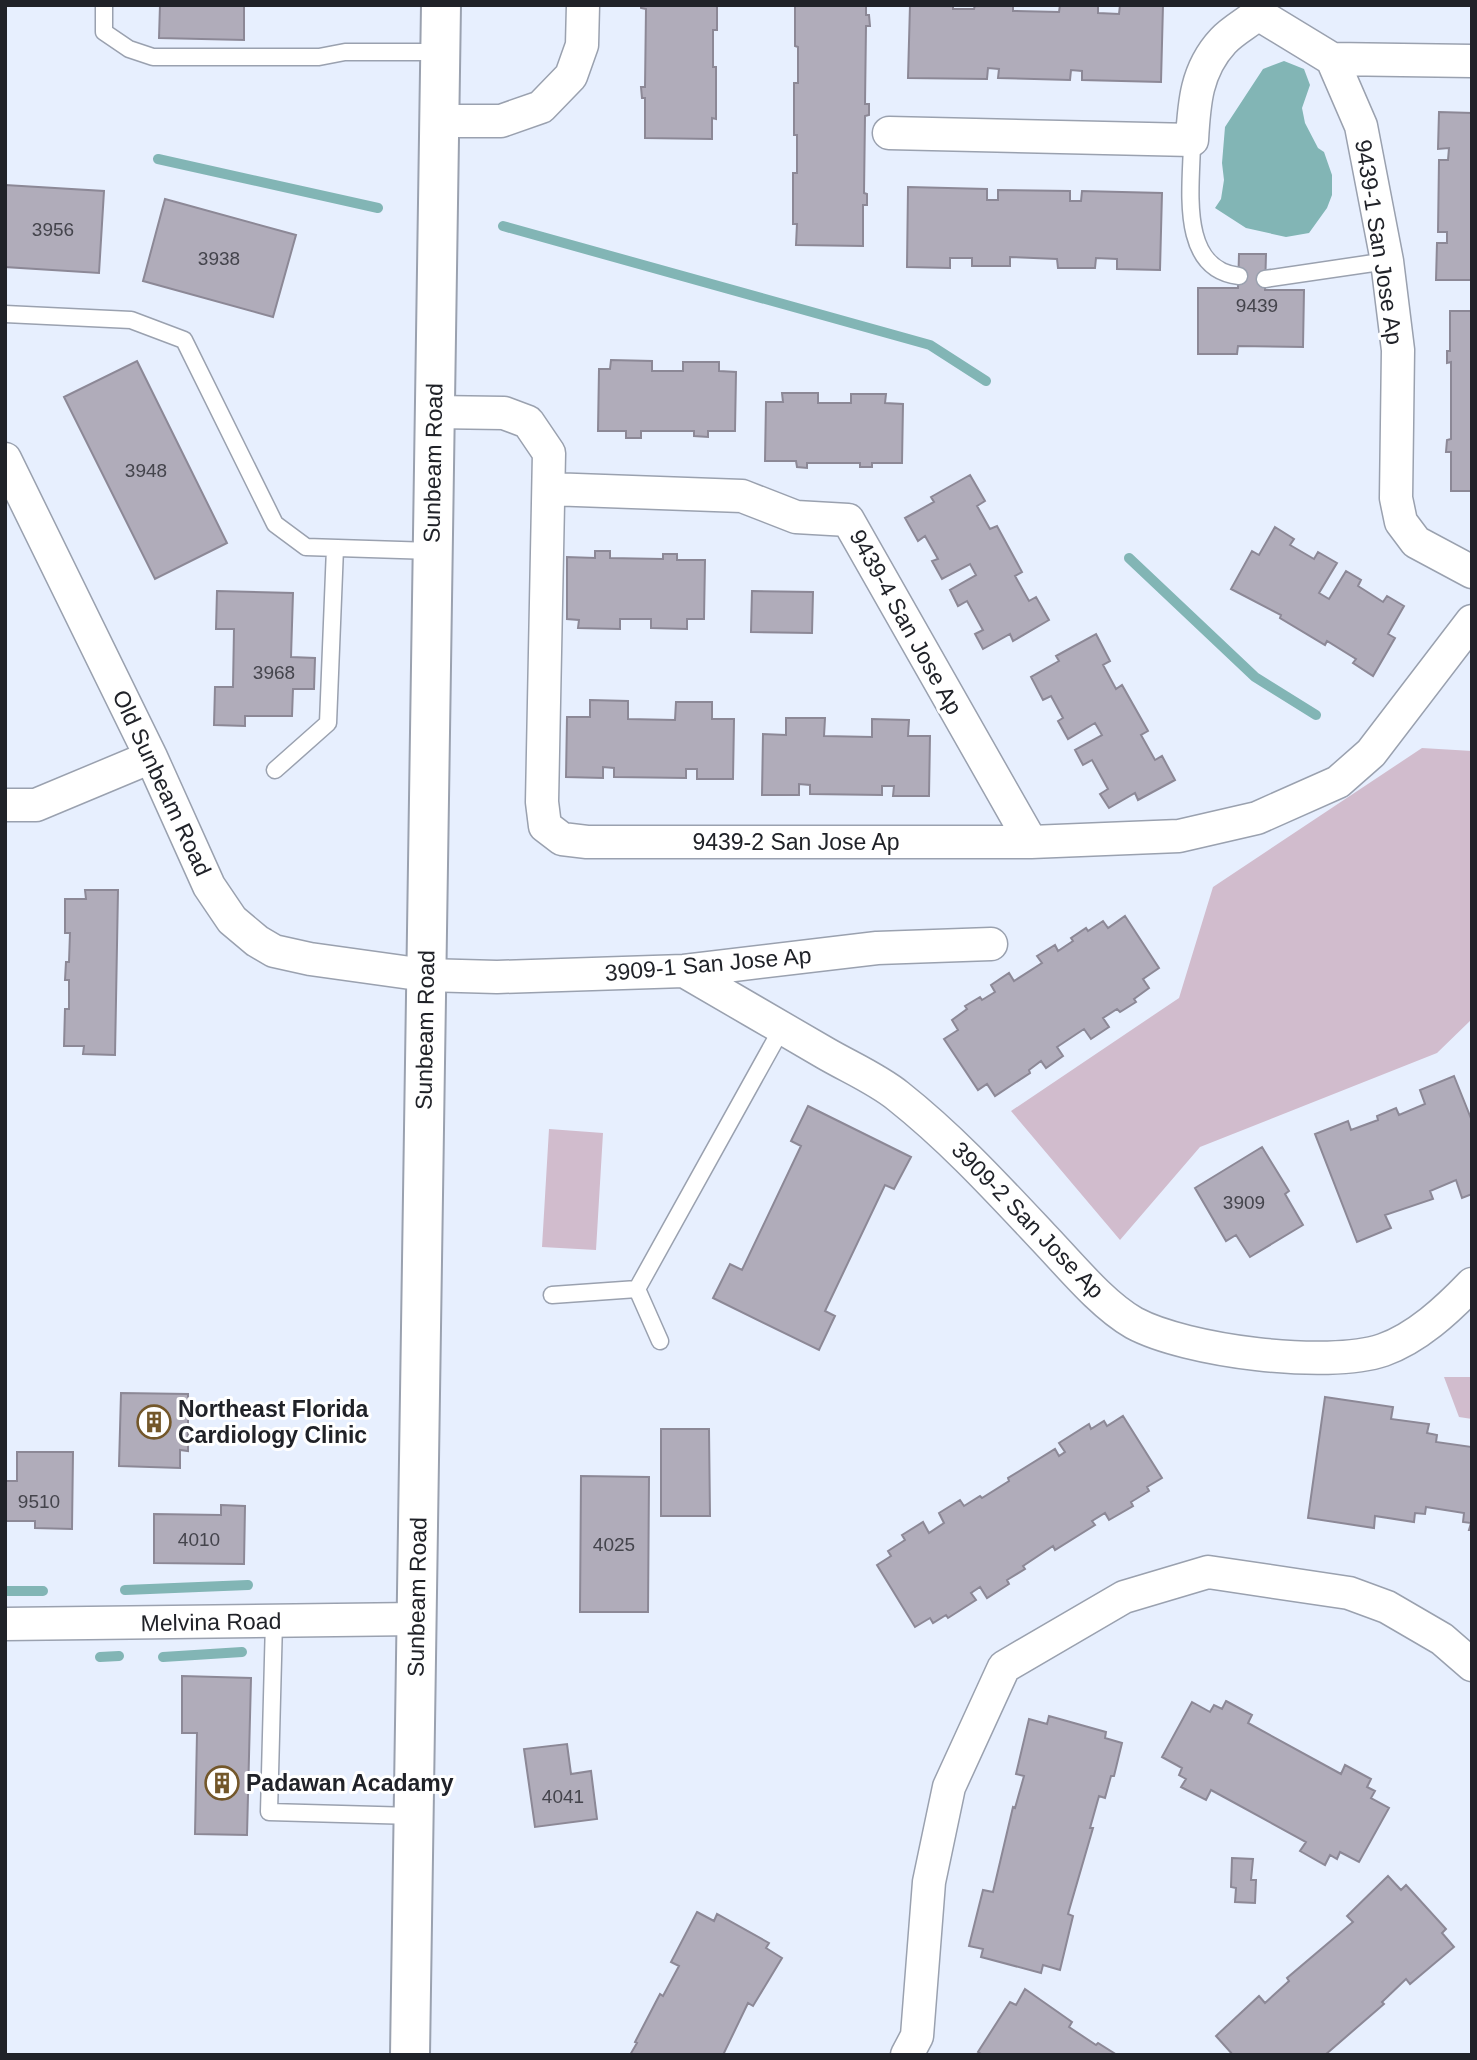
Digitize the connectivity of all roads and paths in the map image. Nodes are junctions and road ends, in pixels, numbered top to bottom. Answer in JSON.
{"nodes":[{"id":1,"x":104,"y":5,"type":"edge"},
{"id":2,"x":441,"y":5,"type":"edge"},
{"id":3,"x":583,"y":5,"type":"edge"},
{"id":4,"x":1258,"y":10,"type":"edge"},
{"id":5,"x":440,"y":52,"type":"junction"},
{"id":6,"x":1332,"y":59,"type":"junction"},
{"id":7,"x":1472,"y":61,"type":"edge"},
{"id":8,"x":439,"y":121,"type":"junction"},
{"id":9,"x":889,"y":133,"type":"dead end"},
{"id":10,"x":1192,"y":140,"type":"junction"},
{"id":11,"x":1387,"y":261,"type":"junction"},
{"id":12,"x":1239,"y":276,"type":"dead end"},
{"id":13,"x":1265,"y":279,"type":"dead end"},
{"id":14,"x":5,"y":314,"type":"edge"},
{"id":15,"x":434,"y":412,"type":"junction"},
{"id":16,"x":5,"y":459,"type":"edge"},
{"id":17,"x":549,"y":489,"type":"junction"},
{"id":18,"x":335,"y":548,"type":"junction"},
{"id":19,"x":432,"y":551,"type":"junction"},
{"id":20,"x":1472,"y":572,"type":"edge"},
{"id":21,"x":1472,"y":621,"type":"edge"},
{"id":22,"x":151,"y":757,"type":"junction"},
{"id":23,"x":275,"y":770,"type":"dead end"},
{"id":24,"x":5,"y":805,"type":"edge"},
{"id":25,"x":1031,"y":842,"type":"junction"},
{"id":26,"x":991,"y":944,"type":"dead end"},
{"id":27,"x":684,"y":971,"type":"junction"},
{"id":28,"x":425,"y":975,"type":"junction"},
{"id":29,"x":782,"y":1028,"type":"junction"},
{"id":30,"x":1472,"y":1284,"type":"edge"},
{"id":31,"x":636,"y":1289,"type":"junction"},
{"id":32,"x":552,"y":1295,"type":"dead end"},
{"id":33,"x":660,"y":1341,"type":"dead end"},
{"id":34,"x":417,"y":1619,"type":"junction"},
{"id":35,"x":274,"y":1621,"type":"junction"},
{"id":36,"x":5,"y":1624,"type":"edge"},
{"id":37,"x":1472,"y":1665,"type":"edge"},
{"id":38,"x":414,"y":1816,"type":"junction"},
{"id":39,"x":410,"y":2055,"type":"edge"},
{"id":40,"x":907,"y":2055,"type":"edge"}],
"edges":[{"from":1,"to":5,"type":"lane"},
{"from":2,"to":5,"type":"street","name":"Sunbeam Road"},
{"from":3,"to":8,"type":"street"},
{"from":4,"to":6,"type":"street"},
{"from":4,"to":10,"type":"street"},
{"from":5,"to":8,"type":"street","name":"Sunbeam Road"},
{"from":6,"to":7,"type":"street"},
{"from":6,"to":11,"type":"street","name":"9439-1 San Jose Ap"},
{"from":8,"to":15,"type":"street","name":"Sunbeam Road"},
{"from":9,"to":10,"type":"street"},
{"from":10,"to":12,"type":"lane"},
{"from":11,"to":13,"type":"lane"},
{"from":11,"to":20,"type":"street","name":"9439-1 San Jose Ap"},
{"from":14,"to":18,"type":"lane"},
{"from":15,"to":17,"type":"street","name":"9439-2 San Jose Ap"},
{"from":15,"to":19,"type":"street","name":"Sunbeam Road"},
{"from":16,"to":22,"type":"street","name":"Old Sunbeam Road"},
{"from":17,"to":25,"type":"street","name":"9439-4 San Jose Ap"},
{"from":17,"to":25,"type":"street","name":"9439-2 San Jose Ap"},
{"from":18,"to":19,"type":"lane"},
{"from":18,"to":23,"type":"lane"},
{"from":19,"to":28,"type":"street","name":"Sunbeam Road"},
{"from":21,"to":25,"type":"street","name":"9439-2 San Jose Ap"},
{"from":22,"to":24,"type":"street"},
{"from":22,"to":28,"type":"street","name":"Old Sunbeam Road"},
{"from":26,"to":27,"type":"street","name":"3909-1 San Jose Ap"},
{"from":27,"to":28,"type":"street","name":"3909-1 San Jose Ap"},
{"from":27,"to":29,"type":"street","name":"3909-2 San Jose Ap"},
{"from":28,"to":34,"type":"street","name":"Sunbeam Road"},
{"from":29,"to":30,"type":"street","name":"3909-2 San Jose Ap"},
{"from":29,"to":31,"type":"lane"},
{"from":31,"to":32,"type":"lane"},
{"from":31,"to":33,"type":"lane"},
{"from":34,"to":35,"type":"street","name":"Melvina Road"},
{"from":34,"to":38,"type":"street","name":"Sunbeam Road"},
{"from":35,"to":36,"type":"street","name":"Melvina Road"},
{"from":35,"to":38,"type":"lane"},
{"from":37,"to":40,"type":"street"},
{"from":38,"to":39,"type":"street","name":"Sunbeam Road"}]}
